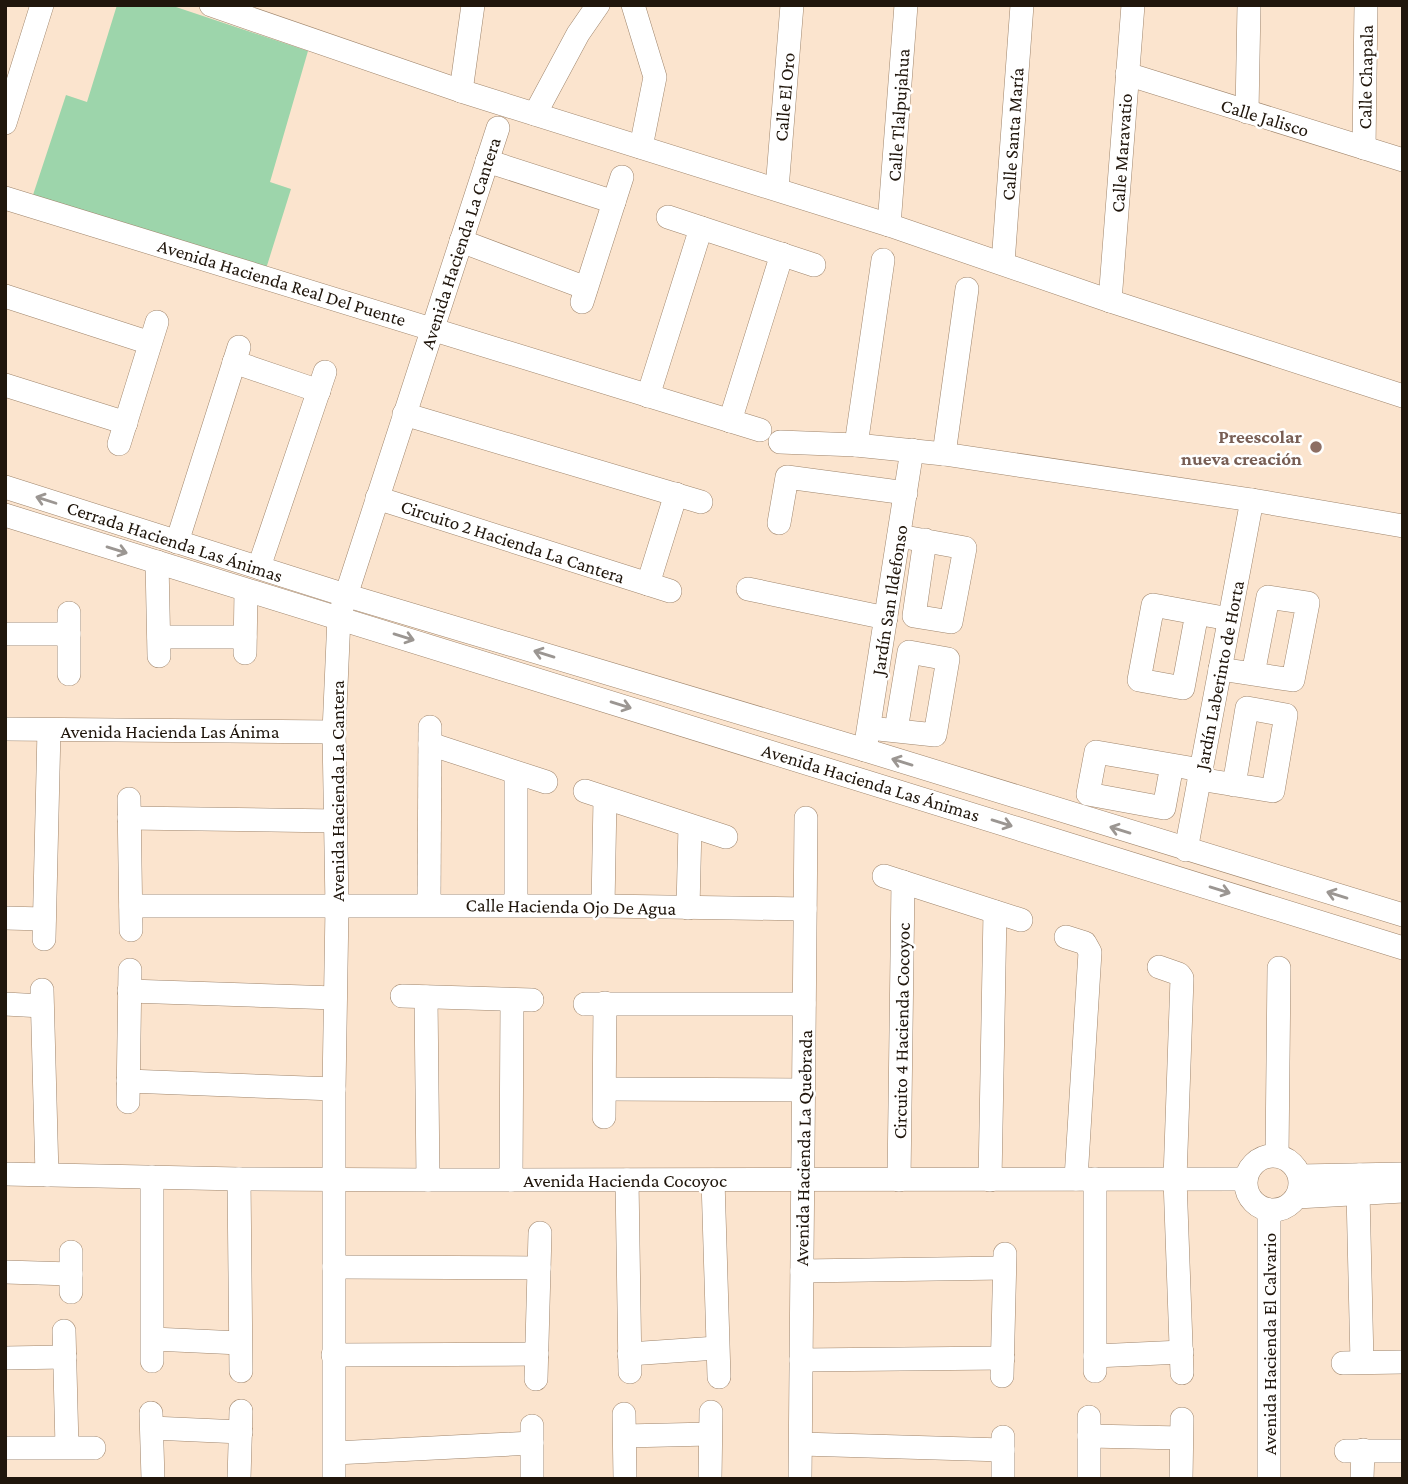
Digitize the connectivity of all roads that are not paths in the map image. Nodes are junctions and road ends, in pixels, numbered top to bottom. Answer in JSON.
{"nodes":[{"id":1,"x":42,"y":5,"type":"edge"},
{"id":2,"x":211,"y":5,"type":"edge"},
{"id":3,"x":474,"y":5,"type":"edge"},
{"id":4,"x":598,"y":5,"type":"edge"},
{"id":5,"x":633,"y":5,"type":"edge"},
{"id":6,"x":792,"y":5,"type":"edge"},
{"id":7,"x":906,"y":5,"type":"edge"},
{"id":8,"x":1022,"y":5,"type":"edge"},
{"id":9,"x":1133,"y":5,"type":"edge"},
{"id":10,"x":1249,"y":5,"type":"edge"},
{"id":11,"x":1366,"y":5,"type":"edge"},
{"id":12,"x":1127,"y":74,"type":"junction"},
{"id":13,"x":461,"y":91,"type":"junction"},
{"id":14,"x":1247,"y":112,"type":"junction"},
{"id":15,"x":535,"y":114,"type":"junction"},
{"id":16,"x":5,"y":123,"type":"edge"},
{"id":17,"x":498,"y":128,"type":"dead end"},
{"id":18,"x":641,"y":147,"type":"junction"},
{"id":19,"x":1364,"y":148,"type":"junction"},
{"id":20,"x":1403,"y":160,"type":"edge"},
{"id":21,"x":487,"y":161,"type":"junction"},
{"id":22,"x":622,"y":177,"type":"dead end"},
{"id":23,"x":777,"y":189,"type":"junction"},
{"id":24,"x":5,"y":198,"type":"edge"},
{"id":25,"x":614,"y":202,"type":"junction"},
{"id":26,"x":668,"y":217,"type":"dead end"},
{"id":27,"x":889,"y":225,"type":"junction"},
{"id":28,"x":701,"y":228,"type":"junction"},
{"id":29,"x":461,"y":241,"type":"junction"},
{"id":30,"x":782,"y":254,"type":"junction"},
{"id":31,"x":883,"y":260,"type":"dead end"},
{"id":32,"x":1003,"y":263,"type":"junction"},
{"id":33,"x":814,"y":265,"type":"dead end"},
{"id":34,"x":967,"y":289,"type":"dead end"},
{"id":35,"x":5,"y":296,"type":"edge"},
{"id":36,"x":1111,"y":302,"type":"junction"},
{"id":37,"x":433,"y":328,"type":"junction"},
{"id":38,"x":5,"y":386,"type":"edge"},
{"id":39,"x":648,"y":396,"type":"junction"},
{"id":40,"x":1403,"y":396,"type":"edge"},
{"id":41,"x":404,"y":414,"type":"junction"},
{"id":42,"x":730,"y":421,"type":"junction"},
{"id":43,"x":760,"y":430,"type":"dead end"},
{"id":44,"x":780,"y":442,"type":"dead end"},
{"id":45,"x":856,"y":445,"type":"junction"},
{"id":46,"x":912,"y":450,"type":"junction"},
{"id":47,"x":944,"y":454,"type":"junction"},
{"id":48,"x":5,"y":487,"type":"edge"},
{"id":49,"x":906,"y":493,"type":"junction"},
{"id":50,"x":676,"y":494,"type":"junction"},
{"id":51,"x":377,"y":498,"type":"junction"},
{"id":52,"x":1252,"y":500,"type":"junction"},
{"id":53,"x":701,"y":502,"type":"dead end"},
{"id":54,"x":5,"y":515,"type":"edge"},
{"id":55,"x":779,"y":523,"type":"dead end"},
{"id":56,"x":1403,"y":526,"type":"edge"},
{"id":57,"x":899,"y":536,"type":"junction"},
{"id":58,"x":925,"y":540,"type":"dead end"},
{"id":59,"x":177,"y":542,"type":"junction"},
{"id":60,"x":157,"y":562,"type":"junction"},
{"id":61,"x":259,"y":567,"type":"junction"},
{"id":62,"x":648,"y":584,"type":"junction"},
{"id":63,"x":748,"y":589,"type":"dead end"},
{"id":64,"x":246,"y":591,"type":"junction"},
{"id":65,"x":670,"y":591,"type":"dead end"},
{"id":66,"x":342,"y":606,"type":"junction"},
{"id":67,"x":1197,"y":613,"type":"dead end"},
{"id":68,"x":886,"y":618,"type":"junction"},
{"id":69,"x":1229,"y":619,"type":"junction"},
{"id":70,"x":5,"y":634,"type":"edge"},
{"id":71,"x":1220,"y":669,"type":"junction"},
{"id":72,"x":69,"y":674,"type":"dead end"},
{"id":73,"x":1253,"y":674,"type":"dead end"},
{"id":74,"x":5,"y":729,"type":"edge"},
{"id":75,"x":48,"y":730,"type":"junction"},
{"id":76,"x":897,"y":730,"type":"dead end"},
{"id":77,"x":334,"y":732,"type":"junction"},
{"id":78,"x":867,"y":739,"type":"junction"},
{"id":79,"x":1172,"y":765,"type":"dead end"},
{"id":80,"x":516,"y":773,"type":"junction"},
{"id":81,"x":1200,"y":774,"type":"junction"},
{"id":82,"x":546,"y":782,"type":"dead end"},
{"id":83,"x":1234,"y":785,"type":"dead end"},
{"id":84,"x":806,"y":818,"type":"dead end"},
{"id":85,"x":336,"y":821,"type":"junction"},
{"id":86,"x":690,"y":826,"type":"junction"},
{"id":87,"x":726,"y":837,"type":"dead end"},
{"id":88,"x":1186,"y":850,"type":"junction"},
{"id":89,"x":1279,"y":878,"type":"junction"},
{"id":90,"x":429,"y":905,"type":"junction"},
{"id":91,"x":516,"y":905,"type":"junction"},
{"id":92,"x":131,"y":906,"type":"junction"},
{"id":93,"x":603,"y":906,"type":"junction"},
{"id":94,"x":1270,"y":906,"type":"junction"},
{"id":95,"x":337,"y":907,"type":"junction"},
{"id":96,"x":688,"y":908,"type":"junction"},
{"id":97,"x":805,"y":909,"type":"junction"},
{"id":98,"x":995,"y":912,"type":"junction"},
{"id":99,"x":1403,"y":915,"type":"edge"},
{"id":100,"x":5,"y":918,"type":"edge"},
{"id":101,"x":1021,"y":920,"type":"dead end"},
{"id":102,"x":131,"y":930,"type":"dead end"},
{"id":103,"x":1066,"y":937,"type":"dead end"},
{"id":104,"x":1403,"y":948,"type":"edge"},
{"id":105,"x":1159,"y":967,"type":"dead end"},
{"id":106,"x":1279,"y":968,"type":"dead end"},
{"id":107,"x":402,"y":996,"type":"dead end"},
{"id":108,"x":426,"y":997,"type":"junction"},
{"id":109,"x":335,"y":999,"type":"junction"},
{"id":110,"x":5,"y":1004,"type":"edge"},
{"id":111,"x":804,"y":1004,"type":"junction"},
{"id":112,"x":334,"y":1089,"type":"junction"},
{"id":113,"x":604,"y":1089,"type":"junction"},
{"id":114,"x":803,"y":1090,"type":"junction"},
{"id":115,"x":604,"y":1117,"type":"dead end"},
{"id":116,"x":1277,"y":1156,"type":"junction"},
{"id":117,"x":5,"y":1174,"type":"edge"},
{"id":118,"x":1403,"y":1174,"type":"edge"},
{"id":119,"x":47,"y":1175,"type":"junction"},
{"id":120,"x":152,"y":1177,"type":"junction"},
{"id":121,"x":334,"y":1178,"type":"junction"},
{"id":122,"x":239,"y":1179,"type":"junction"},
{"id":123,"x":1085,"y":1179,"type":"junction"},
{"id":124,"x":428,"y":1180,"type":"junction"},
{"id":125,"x":511,"y":1180,"type":"junction"},
{"id":126,"x":627,"y":1180,"type":"junction"},
{"id":127,"x":713,"y":1180,"type":"junction"},
{"id":128,"x":803,"y":1180,"type":"junction"},
{"id":129,"x":899,"y":1180,"type":"junction"},
{"id":130,"x":990,"y":1180,"type":"junction"},
{"id":131,"x":1175,"y":1180,"type":"junction"},
{"id":132,"x":1246,"y":1180,"type":"junction"},
{"id":133,"x":1359,"y":1184,"type":"junction"},
{"id":134,"x":1298,"y":1186,"type":"junction"},
{"id":135,"x":1403,"y":1191,"type":"edge"},
{"id":136,"x":1269,"y":1210,"type":"junction"},
{"id":137,"x":540,"y":1233,"type":"dead end"},
{"id":138,"x":334,"y":1267,"type":"junction"},
{"id":139,"x":540,"y":1268,"type":"junction"},
{"id":140,"x":802,"y":1270,"type":"junction"},
{"id":141,"x":5,"y":1272,"type":"edge"},
{"id":142,"x":71,"y":1273,"type":"dead end"},
{"id":143,"x":64,"y":1331,"type":"dead end"},
{"id":144,"x":240,"y":1343,"type":"junction"},
{"id":145,"x":717,"y":1348,"type":"junction"},
{"id":146,"x":537,"y":1354,"type":"junction"},
{"id":147,"x":333,"y":1355,"type":"junction"},
{"id":148,"x":65,"y":1357,"type":"junction"},
{"id":149,"x":5,"y":1358,"type":"edge"},
{"id":150,"x":801,"y":1360,"type":"junction"},
{"id":151,"x":1403,"y":1362,"type":"edge"},
{"id":152,"x":241,"y":1371,"type":"dead end"},
{"id":153,"x":719,"y":1377,"type":"dead end"},
{"id":154,"x":536,"y":1379,"type":"dead end"},
{"id":155,"x":801,"y":1444,"type":"junction"},
{"id":156,"x":67,"y":1447,"type":"junction"},
{"id":157,"x":5,"y":1448,"type":"edge"},
{"id":158,"x":94,"y":1448,"type":"dead end"},
{"id":159,"x":1403,"y":1451,"type":"edge"},
{"id":160,"x":335,"y":1453,"type":"junction"},
{"id":161,"x":153,"y":1479,"type":"edge"},
{"id":162,"x":239,"y":1479,"type":"edge"},
{"id":163,"x":334,"y":1479,"type":"edge"},
{"id":164,"x":532,"y":1479,"type":"edge"},
{"id":165,"x":625,"y":1479,"type":"edge"},
{"id":166,"x":710,"y":1479,"type":"edge"},
{"id":167,"x":800,"y":1479,"type":"edge"},
{"id":168,"x":1003,"y":1479,"type":"edge"},
{"id":169,"x":1089,"y":1479,"type":"edge"},
{"id":170,"x":1181,"y":1479,"type":"edge"},
{"id":171,"x":1269,"y":1479,"type":"edge"},
{"id":172,"x":1362,"y":1479,"type":"edge"}],
"edges":[{"from":1,"to":16,"type":"street"},
{"from":2,"to":13,"type":"street"},
{"from":3,"to":13,"type":"street"},
{"from":4,"to":15,"type":"street"},
{"from":5,"to":18,"type":"street"},
{"from":6,"to":23,"type":"street","name":"Calle El Oro"},
{"from":7,"to":27,"type":"street","name":"Calle Tlalpujahua"},
{"from":8,"to":32,"type":"street","name":"Calle Santa María"},
{"from":9,"to":12,"type":"street","name":"Calle Maravatio"},
{"from":10,"to":14,"type":"street"},
{"from":11,"to":19,"type":"street","name":"Calle Chapala"},
{"from":12,"to":14,"type":"street","name":"Calle Jalisco"},
{"from":12,"to":36,"type":"street","name":"Calle Maravatio"},
{"from":13,"to":15,"type":"street"},
{"from":14,"to":19,"type":"street","name":"Calle Jalisco"},
{"from":15,"to":18,"type":"street"},
{"from":17,"to":21,"type":"street","name":"Avenida Hacienda La Cantera"},
{"from":18,"to":23,"type":"street"},
{"from":19,"to":20,"type":"street","name":"Calle Jalisco"},
{"from":21,"to":25,"type":"street"},
{"from":21,"to":29,"type":"street","name":"Avenida Hacienda La Cantera"},
{"from":22,"to":25,"type":"street"},
{"from":23,"to":27,"type":"street"},
{"from":24,"to":37,"type":"street","name":"Avenida Hacienda Real Del Puente"},
{"from":25,"to":29,"type":"street"},
{"from":26,"to":28,"type":"street"},
{"from":27,"to":32,"type":"street"},
{"from":28,"to":30,"type":"street"},
{"from":28,"to":39,"type":"street"},
{"from":29,"to":37,"type":"street","name":"Avenida Hacienda La Cantera"},
{"from":30,"to":33,"type":"street"},
{"from":30,"to":42,"type":"street"},
{"from":31,"to":45,"type":"street"},
{"from":32,"to":36,"type":"street"},
{"from":34,"to":47,"type":"street"},
{"from":35,"to":38,"type":"street"},
{"from":36,"to":40,"type":"street"},
{"from":37,"to":39,"type":"street","name":"Avenida Hacienda Real Del Puente"},
{"from":37,"to":41,"type":"street","name":"Avenida Hacienda La Cantera"},
{"from":39,"to":42,"type":"street","name":"Avenida Hacienda Real Del Puente"},
{"from":41,"to":50,"type":"street"},
{"from":41,"to":51,"type":"street","name":"Avenida Hacienda La Cantera"},
{"from":42,"to":43,"type":"street","name":"Avenida Hacienda Real Del Puente"},
{"from":44,"to":45,"type":"street"},
{"from":45,"to":46,"type":"street"},
{"from":46,"to":47,"type":"street"},
{"from":46,"to":49,"type":"street","name":"Jardín San Ildefonso"},
{"from":47,"to":52,"type":"street"},
{"from":59,"to":48,"type":"street","name":"Cerrada Hacienda Las Ánimas","one_way":true},
{"from":49,"to":55,"type":"street"},
{"from":49,"to":57,"type":"street","name":"Jardín San Ildefonso"},
{"from":50,"to":53,"type":"street"},
{"from":50,"to":62,"type":"street","name":"Circuito 2 Hacienda La Cantera"},
{"from":51,"to":62,"type":"street","name":"Circuito 2 Hacienda La Cantera"},
{"from":51,"to":66,"type":"street","name":"Avenida Hacienda La Cantera"},
{"from":52,"to":56,"type":"street"},
{"from":52,"to":69,"type":"street","name":"Jardín Laberinto de Horta"},
{"from":54,"to":60,"type":"street","name":"Cerrada Hacienda Las Ánimas","one_way":true},
{"from":57,"to":58,"type":"street"},
{"from":57,"to":68,"type":"street","name":"Jardín San Ildefonso"},
{"from":59,"to":61,"type":"street","name":"Cerrada Hacienda Las Ánimas"},
{"from":59,"to":61,"type":"street"},
{"from":60,"to":64,"type":"street","name":"Cerrada Hacienda Las Ánimas"},
{"from":60,"to":64,"type":"street"},
{"from":61,"to":66,"type":"street","name":"Cerrada Hacienda Las Ánimas"},
{"from":62,"to":65,"type":"street","name":"Circuito 2 Hacienda La Cantera"},
{"from":63,"to":68,"type":"street"},
{"from":64,"to":66,"type":"street","name":"Cerrada Hacienda Las Ánimas"},
{"from":66,"to":77,"type":"street","name":"Avenida Hacienda La Cantera"},
{"from":78,"to":66,"type":"street","name":"Avenida Hacienda Las Ánimas","one_way":true},
{"from":66,"to":94,"type":"street","name":"Avenida Hacienda Las Ánimas","one_way":true},
{"from":67,"to":69,"type":"street"},
{"from":68,"to":78,"type":"street","name":"Jardín San Ildefonso"},
{"from":69,"to":71,"type":"street","name":"Jardín Laberinto de Horta"},
{"from":70,"to":72,"type":"street"},
{"from":71,"to":73,"type":"street"},
{"from":71,"to":81,"type":"street","name":"Jardín Laberinto de Horta"},
{"from":74,"to":75,"type":"street","name":"Avenida Hacienda Las Ánima"},
{"from":75,"to":77,"type":"street","name":"Avenida Hacienda Las Ánima"},
{"from":75,"to":100,"type":"street"},
{"from":76,"to":78,"type":"street"},
{"from":77,"to":85,"type":"street","name":"Avenida Hacienda La Cantera"},
{"from":88,"to":78,"type":"street","name":"Avenida Hacienda Las Ánimas","one_way":true},
{"from":79,"to":81,"type":"street"},
{"from":80,"to":82,"type":"street"},
{"from":80,"to":90,"type":"street"},
{"from":80,"to":91,"type":"street"},
{"from":81,"to":83,"type":"street"},
{"from":81,"to":88,"type":"street","name":"Jardín Laberinto de Horta"},
{"from":84,"to":97,"type":"street","name":"Avenida Hacienda La Quebrada"},
{"from":85,"to":92,"type":"street"},
{"from":85,"to":95,"type":"street","name":"Avenida Hacienda La Cantera"},
{"from":86,"to":87,"type":"street"},
{"from":86,"to":93,"type":"street"},
{"from":86,"to":96,"type":"street"},
{"from":88,"to":89,"type":"street","name":"Avenida Hacienda Las Ánimas"},
{"from":89,"to":94,"type":"street"},
{"from":99,"to":89,"type":"street","name":"Avenida Hacienda Las Ánimas","one_way":true},
{"from":90,"to":91,"type":"street","name":"Calle Hacienda Ojo De Agua"},
{"from":90,"to":95,"type":"street","name":"Calle Hacienda Ojo De Agua"},
{"from":91,"to":93,"type":"street","name":"Calle Hacienda Ojo De Agua"},
{"from":92,"to":95,"type":"street","name":"Calle Hacienda Ojo De Agua"},
{"from":92,"to":102,"type":"street"},
{"from":93,"to":96,"type":"street","name":"Calle Hacienda Ojo De Agua"},
{"from":94,"to":104,"type":"street","name":"Avenida Hacienda Las Ánimas"},
{"from":95,"to":109,"type":"street","name":"Avenida Hacienda La Cantera"},
{"from":96,"to":97,"type":"street","name":"Calle Hacienda Ojo De Agua"},
{"from":97,"to":111,"type":"street","name":"Avenida Hacienda La Quebrada"},
{"from":98,"to":101,"type":"street","name":"Circuito 4 Hacienda Cocoyoc"},
{"from":98,"to":129,"type":"street","name":"Circuito 4 Hacienda Cocoyoc"},
{"from":98,"to":130,"type":"street"},
{"from":103,"to":123,"type":"street"},
{"from":105,"to":131,"type":"street"},
{"from":106,"to":116,"type":"street"},
{"from":107,"to":108,"type":"street"},
{"from":108,"to":124,"type":"street"},
{"from":108,"to":125,"type":"street"},
{"from":109,"to":112,"type":"street","name":"Avenida Hacienda La Cantera"},
{"from":109,"to":112,"type":"street"},
{"from":110,"to":119,"type":"street"},
{"from":111,"to":113,"type":"street"},
{"from":111,"to":114,"type":"street","name":"Avenida Hacienda La Quebrada"},
{"from":112,"to":121,"type":"street","name":"Avenida Hacienda La Cantera"},
{"from":113,"to":114,"type":"street"},
{"from":113,"to":115,"type":"street"},
{"from":114,"to":128,"type":"street","name":"Avenida Hacienda La Quebrada"},
{"from":116,"to":132,"type":"street"},
{"from":116,"to":134,"type":"street"},
{"from":117,"to":119,"type":"street","name":"Avenida Hacienda Cocoyoc"},
{"from":118,"to":133,"type":"street"},
{"from":119,"to":120,"type":"street","name":"Avenida Hacienda Cocoyoc"},
{"from":120,"to":122,"type":"street","name":"Avenida Hacienda Cocoyoc"},
{"from":120,"to":144,"type":"street"},
{"from":121,"to":122,"type":"street","name":"Avenida Hacienda Cocoyoc"},
{"from":121,"to":124,"type":"street","name":"Avenida Hacienda Cocoyoc"},
{"from":121,"to":138,"type":"street","name":"Avenida Hacienda La Cantera"},
{"from":122,"to":144,"type":"street"},
{"from":123,"to":130,"type":"street","name":"Avenida Hacienda Cocoyoc"},
{"from":123,"to":131,"type":"street","name":"Avenida Hacienda Cocoyoc"},
{"from":123,"to":131,"type":"street"},
{"from":124,"to":125,"type":"street","name":"Avenida Hacienda Cocoyoc"},
{"from":125,"to":126,"type":"street","name":"Avenida Hacienda Cocoyoc"},
{"from":126,"to":127,"type":"street","name":"Avenida Hacienda Cocoyoc"},
{"from":126,"to":145,"type":"street"},
{"from":127,"to":128,"type":"street","name":"Avenida Hacienda Cocoyoc"},
{"from":127,"to":145,"type":"street"},
{"from":128,"to":129,"type":"street","name":"Avenida Hacienda Cocoyoc"},
{"from":128,"to":140,"type":"street","name":"Avenida Hacienda La Quebrada"},
{"from":129,"to":130,"type":"street","name":"Avenida Hacienda Cocoyoc"},
{"from":131,"to":132,"type":"street","name":"Avenida Hacienda Cocoyoc"},
{"from":132,"to":136,"type":"street"},
{"from":133,"to":134,"type":"street"},
{"from":133,"to":135,"type":"street"},
{"from":133,"to":151,"type":"street"},
{"from":134,"to":136,"type":"street"},
{"from":136,"to":171,"type":"street","name":"Avenida Hacienda El Calvario"},
{"from":137,"to":139,"type":"street"},
{"from":138,"to":139,"type":"street"},
{"from":138,"to":147,"type":"street","name":"Avenida Hacienda La Cantera"},
{"from":139,"to":146,"type":"street"},
{"from":140,"to":150,"type":"street","name":"Avenida Hacienda La Quebrada"},
{"from":140,"to":150,"type":"street"},
{"from":141,"to":142,"type":"street"},
{"from":143,"to":148,"type":"street"},
{"from":144,"to":152,"type":"street"},
{"from":145,"to":153,"type":"street"},
{"from":146,"to":147,"type":"street"},
{"from":146,"to":154,"type":"street"},
{"from":147,"to":160,"type":"street","name":"Avenida Hacienda La Cantera"},
{"from":148,"to":149,"type":"street"},
{"from":148,"to":156,"type":"street"},
{"from":150,"to":155,"type":"street","name":"Avenida Hacienda La Quebrada"},
{"from":155,"to":167,"type":"street","name":"Avenida Hacienda La Quebrada"},
{"from":155,"to":168,"type":"street"},
{"from":156,"to":157,"type":"street"},
{"from":156,"to":158,"type":"street"},
{"from":159,"to":172,"type":"street"},
{"from":160,"to":163,"type":"street","name":"Avenida Hacienda La Cantera"},
{"from":160,"to":164,"type":"street"},
{"from":161,"to":162,"type":"street"},
{"from":165,"to":166,"type":"street"},
{"from":169,"to":170,"type":"street"}]}
